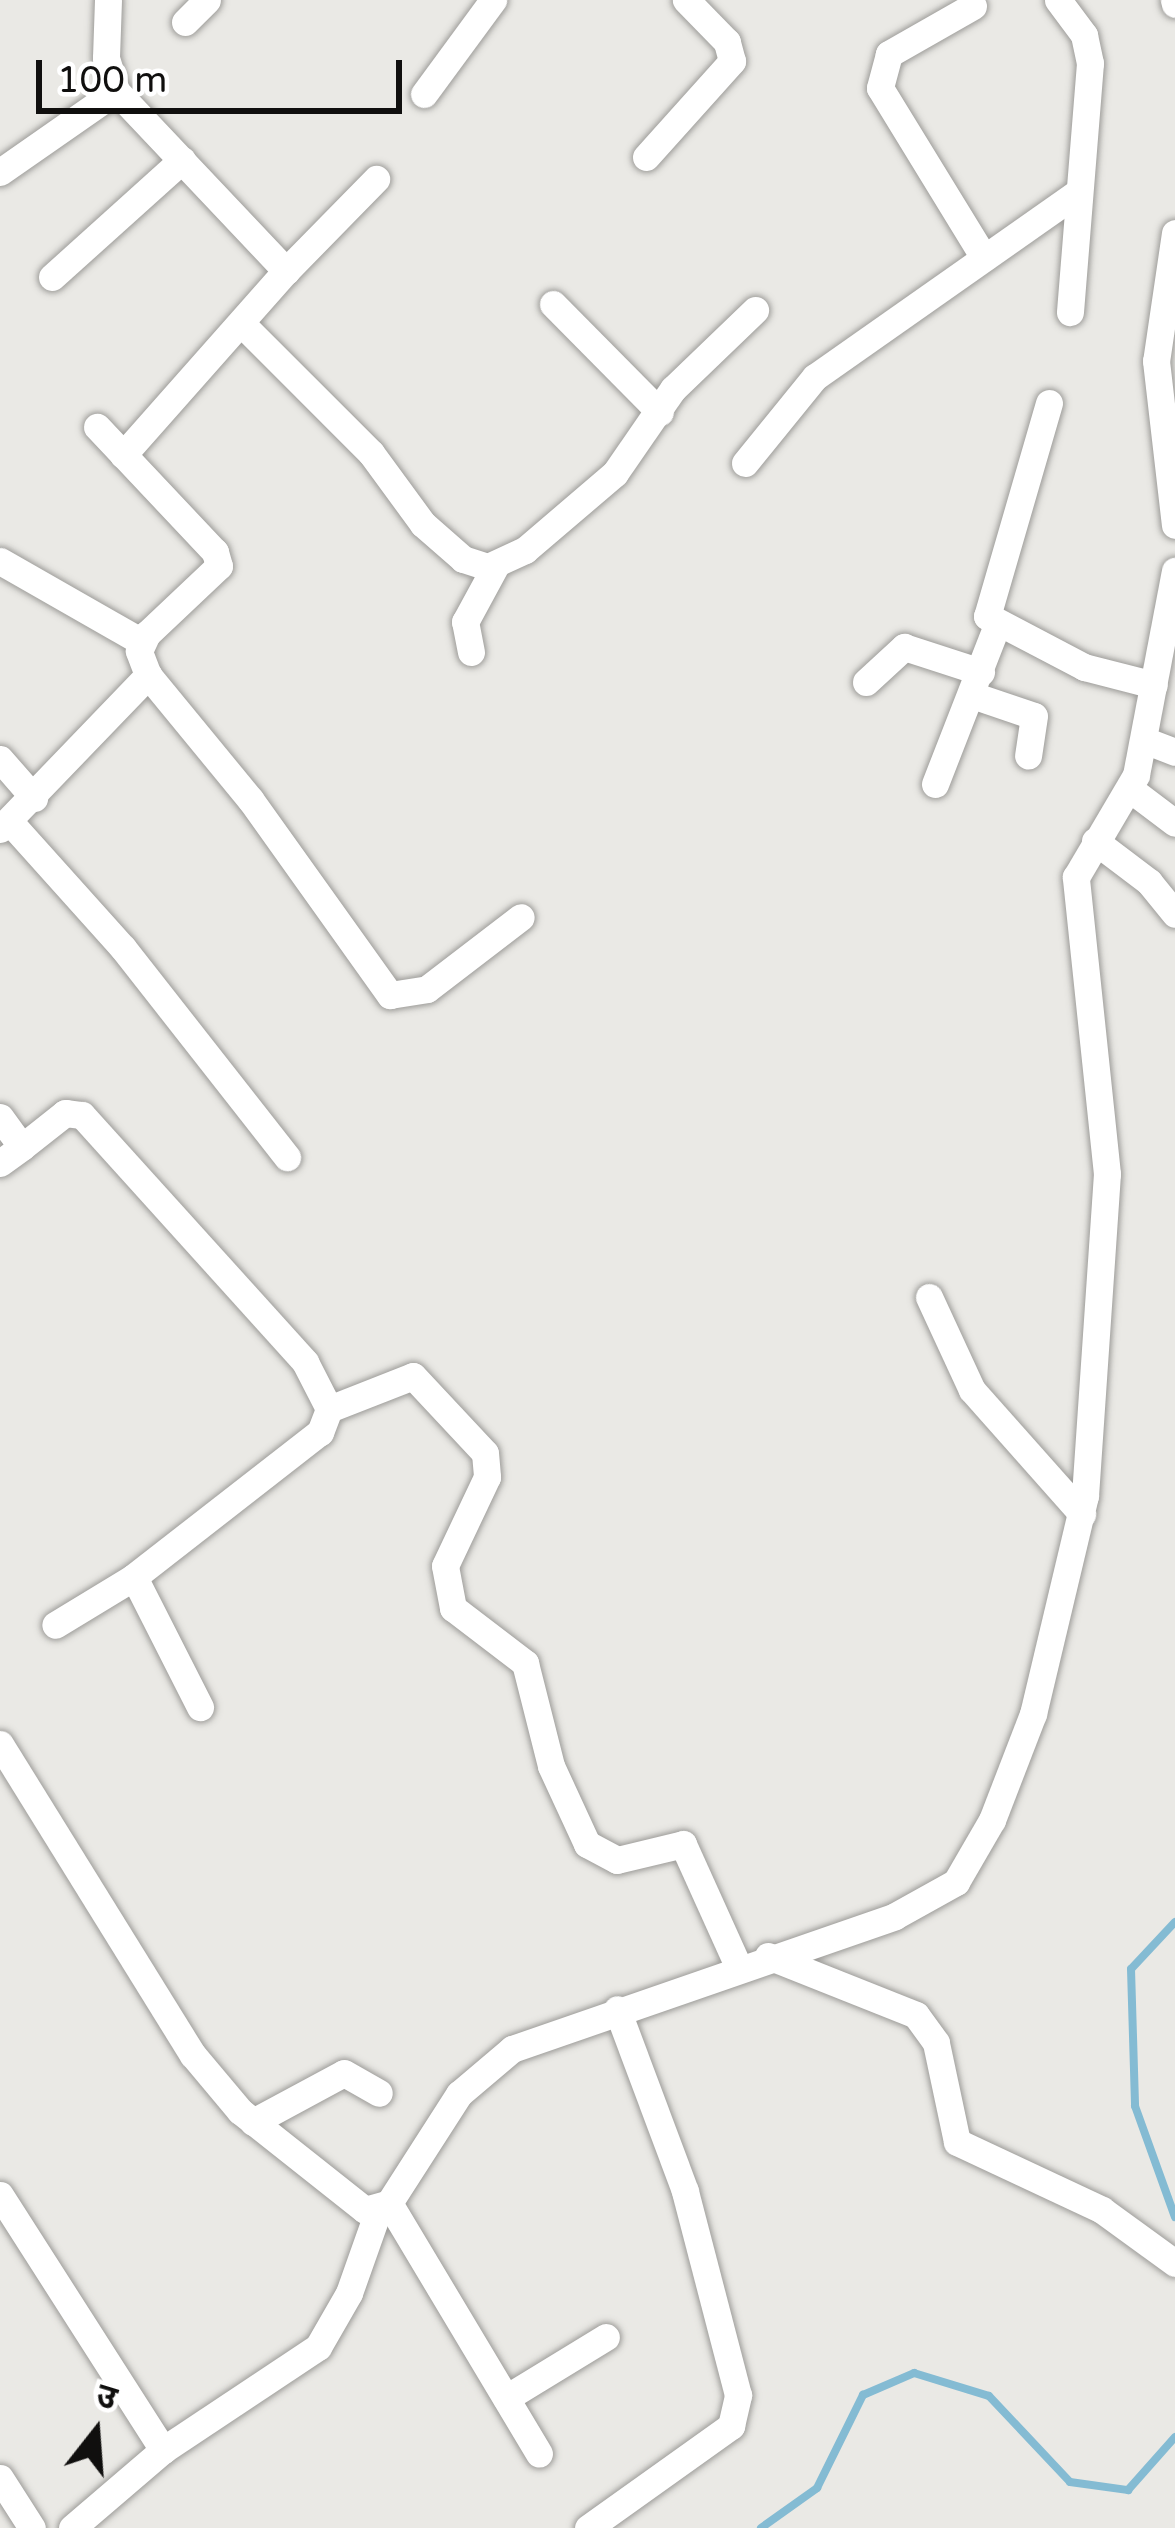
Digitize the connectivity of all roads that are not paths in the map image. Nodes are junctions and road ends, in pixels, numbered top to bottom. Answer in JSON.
{"nodes":[{"id":1,"x":108,"y":0,"type":"edge"},
{"id":2,"x":207,"y":0,"type":"edge"},
{"id":3,"x":494,"y":0,"type":"edge"},
{"id":4,"x":686,"y":0,"type":"edge"},
{"id":5,"x":1058,"y":0,"type":"edge"},
{"id":6,"x":974,"y":6,"type":"dead end"},
{"id":7,"x":185,"y":22,"type":"dead end"},
{"id":8,"x":116,"y":91,"type":"junction"},
{"id":9,"x":424,"y":94,"type":"dead end"},
{"id":10,"x":646,"y":157,"type":"dead end"},
{"id":11,"x":182,"y":160,"type":"junction"},
{"id":12,"x":0,"y":172,"type":"edge"},
{"id":13,"x":376,"y":179,"type":"dead end"},
{"id":14,"x":1077,"y":193,"type":"junction"},
{"id":15,"x":1175,"y":233,"type":"edge"},
{"id":16,"x":984,"y":258,"type":"junction"},
{"id":17,"x":286,"y":271,"type":"junction"},
{"id":18,"x":52,"y":277,"type":"dead end"},
{"id":19,"x":553,"y":304,"type":"dead end"},
{"id":20,"x":754,"y":310,"type":"dead end"},
{"id":21,"x":1070,"y":313,"type":"dead end"},
{"id":22,"x":242,"y":323,"type":"junction"},
{"id":23,"x":1049,"y":403,"type":"dead end"},
{"id":24,"x":659,"y":412,"type":"junction"},
{"id":25,"x":97,"y":427,"type":"dead end"},
{"id":26,"x":123,"y":455,"type":"junction"},
{"id":27,"x":745,"y":463,"type":"dead end"},
{"id":28,"x":1175,"y":525,"type":"edge"},
{"id":29,"x":0,"y":561,"type":"edge"},
{"id":30,"x":496,"y":566,"type":"junction"},
{"id":31,"x":1175,"y":571,"type":"edge"},
{"id":32,"x":998,"y":626,"type":"junction"},
{"id":33,"x":142,"y":643,"type":"junction"},
{"id":34,"x":471,"y":652,"type":"dead end"},
{"id":35,"x":148,"y":675,"type":"junction"},
{"id":36,"x":866,"y":682,"type":"dead end"},
{"id":37,"x":977,"y":684,"type":"junction"},
{"id":38,"x":1154,"y":685,"type":"junction"},
{"id":39,"x":1144,"y":740,"type":"junction"},
{"id":40,"x":1175,"y":752,"type":"edge"},
{"id":41,"x":1028,"y":756,"type":"dead end"},
{"id":42,"x":0,"y":759,"type":"edge"},
{"id":43,"x":935,"y":784,"type":"dead end"},
{"id":44,"x":1130,"y":789,"type":"junction"},
{"id":45,"x":34,"y":798,"type":"junction"},
{"id":46,"x":1175,"y":823,"type":"edge"},
{"id":47,"x":5,"y":825,"type":"edge"},
{"id":48,"x":1095,"y":842,"type":"junction"},
{"id":49,"x":1175,"y":914,"type":"edge"},
{"id":50,"x":521,"y":917,"type":"dead end"},
{"id":51,"x":0,"y":1117,"type":"edge"},
{"id":52,"x":11,"y":1155,"type":"edge"},
{"id":53,"x":286,"y":1157,"type":"dead end"},
{"id":54,"x":929,"y":1297,"type":"dead end"},
{"id":55,"x":329,"y":1409,"type":"junction"},
{"id":56,"x":1082,"y":1514,"type":"junction"},
{"id":57,"x":134,"y":1577,"type":"junction"},
{"id":58,"x":55,"y":1625,"type":"dead end"},
{"id":59,"x":200,"y":1707,"type":"dead end"},
{"id":60,"x":3,"y":1756,"type":"edge"},
{"id":61,"x":768,"y":1956,"type":"junction"},
{"id":62,"x":738,"y":1966,"type":"junction"},
{"id":63,"x":617,"y":2009,"type":"junction"},
{"id":64,"x":379,"y":2092,"type":"dead end"},
{"id":65,"x":253,"y":2122,"type":"junction"},
{"id":66,"x":0,"y":2195,"type":"edge"},
{"id":67,"x":384,"y":2207,"type":"junction"},
{"id":68,"x":1175,"y":2263,"type":"edge"},
{"id":69,"x":606,"y":2337,"type":"dead end"},
{"id":70,"x":506,"y":2398,"type":"junction"},
{"id":71,"x":163,"y":2450,"type":"junction"},
{"id":72,"x":538,"y":2454,"type":"dead end"},
{"id":73,"x":0,"y":2478,"type":"edge"},
{"id":74,"x":32,"y":2528,"type":"edge"},
{"id":75,"x":72,"y":2528,"type":"edge"},
{"id":76,"x":588,"y":2528,"type":"edge"}],
"edges":[{"from":1,"to":8,"type":"street"},
{"from":2,"to":7,"type":"street"},
{"from":3,"to":9,"type":"street"},
{"from":4,"to":10,"type":"street"},
{"from":5,"to":14,"type":"street"},
{"from":6,"to":16,"type":"street"},
{"from":8,"to":11,"type":"street"},
{"from":8,"to":12,"type":"street"},
{"from":11,"to":17,"type":"street"},
{"from":11,"to":18,"type":"street"},
{"from":13,"to":17,"type":"street"},
{"from":14,"to":16,"type":"street"},
{"from":14,"to":21,"type":"street"},
{"from":15,"to":28,"type":"street"},
{"from":16,"to":27,"type":"street"},
{"from":17,"to":22,"type":"street"},
{"from":19,"to":24,"type":"street"},
{"from":20,"to":24,"type":"street"},
{"from":22,"to":26,"type":"street"},
{"from":22,"to":30,"type":"street"},
{"from":23,"to":32,"type":"street"},
{"from":24,"to":30,"type":"street"},
{"from":25,"to":26,"type":"street"},
{"from":26,"to":33,"type":"street"},
{"from":29,"to":33,"type":"street"},
{"from":30,"to":34,"type":"street"},
{"from":31,"to":38,"type":"street"},
{"from":32,"to":37,"type":"street"},
{"from":32,"to":38,"type":"street"},
{"from":33,"to":35,"type":"street"},
{"from":35,"to":45,"type":"street"},
{"from":35,"to":50,"type":"street"},
{"from":36,"to":37,"type":"street"},
{"from":37,"to":41,"type":"street"},
{"from":37,"to":43,"type":"street"},
{"from":38,"to":39,"type":"street"},
{"from":39,"to":40,"type":"street"},
{"from":39,"to":44,"type":"street"},
{"from":42,"to":45,"type":"street"},
{"from":44,"to":46,"type":"street"},
{"from":44,"to":48,"type":"street"},
{"from":45,"to":47,"type":"street"},
{"from":47,"to":53,"type":"street"},
{"from":48,"to":49,"type":"street"},
{"from":48,"to":56,"type":"street"},
{"from":51,"to":52,"type":"street"},
{"from":52,"to":55,"type":"street"},
{"from":54,"to":56,"type":"street"},
{"from":55,"to":57,"type":"street"},
{"from":55,"to":62,"type":"street"},
{"from":56,"to":61,"type":"street"},
{"from":57,"to":58,"type":"street"},
{"from":57,"to":59,"type":"street"},
{"from":60,"to":65,"type":"street"},
{"from":61,"to":62,"type":"street"},
{"from":61,"to":68,"type":"street"},
{"from":62,"to":63,"type":"street"},
{"from":63,"to":67,"type":"street"},
{"from":63,"to":76,"type":"street"},
{"from":64,"to":65,"type":"street"},
{"from":65,"to":67,"type":"street"},
{"from":66,"to":71,"type":"street"},
{"from":67,"to":70,"type":"street"},
{"from":67,"to":71,"type":"street"},
{"from":69,"to":70,"type":"street"},
{"from":70,"to":72,"type":"street"},
{"from":71,"to":75,"type":"street"},
{"from":73,"to":74,"type":"street"}]}
